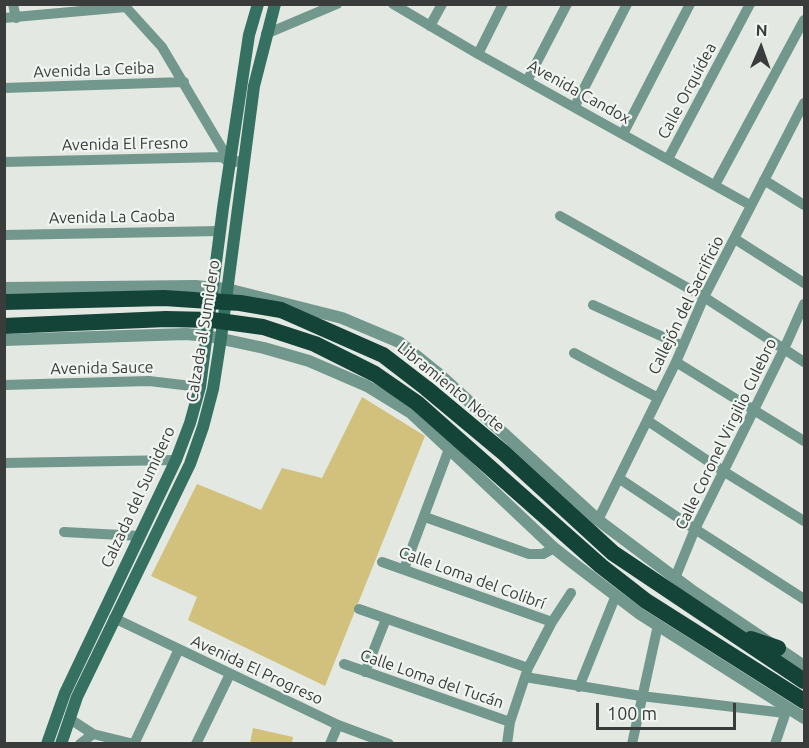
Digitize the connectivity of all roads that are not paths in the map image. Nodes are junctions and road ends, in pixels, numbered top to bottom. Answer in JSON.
{"nodes":[{"id":1,"x":13,"y":4,"type":"edge"},
{"id":2,"x":258,"y":4,"type":"edge"},
{"id":3,"x":275,"y":4,"type":"edge"},
{"id":4,"x":337,"y":4,"type":"edge"},
{"id":5,"x":393,"y":4,"type":"edge"},
{"id":6,"x":442,"y":4,"type":"edge"},
{"id":7,"x":503,"y":4,"type":"edge"},
{"id":8,"x":567,"y":4,"type":"edge"},
{"id":9,"x":627,"y":4,"type":"edge"},
{"id":10,"x":690,"y":4,"type":"edge"},
{"id":11,"x":750,"y":4,"type":"edge"},
{"id":12,"x":124,"y":6,"type":"edge"},
{"id":13,"x":10,"y":18,"type":"edge"},
{"id":14,"x":804,"y":20,"type":"edge"},
{"id":15,"x":430,"y":26,"type":"junction"},
{"id":16,"x":266,"y":34,"type":"junction"},
{"id":17,"x":478,"y":54,"type":"junction"},
{"id":18,"x":527,"y":81,"type":"junction"},
{"id":19,"x":184,"y":82,"type":"junction"},
{"id":20,"x":4,"y":88,"type":"edge"},
{"id":21,"x":804,"y":104,"type":"edge"},
{"id":22,"x":576,"y":106,"type":"junction"},
{"id":23,"x":794,"y":122,"type":"junction"},
{"id":24,"x":804,"y":128,"type":"edge"},
{"id":25,"x":623,"y":134,"type":"junction"},
{"id":26,"x":668,"y":159,"type":"junction"},
{"id":27,"x":244,"y":160,"type":"junction"},
{"id":28,"x":4,"y":162,"type":"edge"},
{"id":29,"x":230,"y":163,"type":"junction"},
{"id":30,"x":764,"y":180,"type":"junction"},
{"id":31,"x":716,"y":185,"type":"junction"},
{"id":32,"x":750,"y":205,"type":"junction"},
{"id":33,"x":804,"y":205,"type":"edge"},
{"id":34,"x":560,"y":216,"type":"dead end"},
{"id":35,"x":220,"y":231,"type":"junction"},
{"id":36,"x":4,"y":235,"type":"edge"},
{"id":37,"x":735,"y":239,"type":"junction"},
{"id":38,"x":804,"y":283,"type":"edge"},
{"id":39,"x":213,"y":287,"type":"junction"},
{"id":40,"x":4,"y":288,"type":"edge"},
{"id":41,"x":227,"y":288,"type":"junction"},
{"id":42,"x":158,"y":292,"type":"junction"},
{"id":43,"x":704,"y":297,"type":"junction"},
{"id":44,"x":4,"y":302,"type":"edge"},
{"id":45,"x":288,"y":304,"type":"junction"},
{"id":46,"x":804,"y":304,"type":"edge"},
{"id":47,"x":593,"y":305,"type":"dead end"},
{"id":48,"x":4,"y":326,"type":"edge"},
{"id":49,"x":156,"y":335,"type":"junction"},
{"id":50,"x":208,"y":336,"type":"junction"},
{"id":51,"x":221,"y":338,"type":"junction"},
{"id":52,"x":4,"y":340,"type":"edge"},
{"id":53,"x":683,"y":346,"type":"junction"},
{"id":54,"x":264,"y":348,"type":"junction"},
{"id":55,"x":784,"y":350,"type":"junction"},
{"id":56,"x":574,"y":353,"type":"dead end"},
{"id":57,"x":676,"y":362,"type":"junction"},
{"id":58,"x":804,"y":362,"type":"edge"},
{"id":59,"x":4,"y":385,"type":"edge"},
{"id":60,"x":200,"y":387,"type":"junction"},
{"id":61,"x":658,"y":398,"type":"junction"},
{"id":62,"x":754,"y":410,"type":"junction"},
{"id":63,"x":648,"y":421,"type":"junction"},
{"id":64,"x":804,"y":441,"type":"edge"},
{"id":65,"x":449,"y":449,"type":"junction"},
{"id":66,"x":176,"y":460,"type":"junction"},
{"id":67,"x":4,"y":463,"type":"edge"},
{"id":68,"x":723,"y":471,"type":"junction"},
{"id":69,"x":620,"y":479,"type":"junction"},
{"id":70,"x":425,"y":518,"type":"junction"},
{"id":71,"x":598,"y":520,"type":"junction"},
{"id":72,"x":804,"y":521,"type":"edge"},
{"id":73,"x":694,"y":530,"type":"junction"},
{"id":74,"x":64,"y":531,"type":"dead end"},
{"id":75,"x":140,"y":536,"type":"junction"},
{"id":76,"x":554,"y":548,"type":"junction"},
{"id":77,"x":382,"y":562,"type":"dead end"},
{"id":78,"x":404,"y":569,"type":"junction"},
{"id":79,"x":675,"y":578,"type":"junction"},
{"id":80,"x":571,"y":593,"type":"dead end"},
{"id":81,"x":616,"y":595,"type":"junction"},
{"id":82,"x":804,"y":599,"type":"edge"},
{"id":83,"x":360,"y":609,"type":"dead end"},
{"id":84,"x":114,"y":618,"type":"junction"},
{"id":85,"x":386,"y":619,"type":"junction"},
{"id":86,"x":552,"y":622,"type":"junction"},
{"id":87,"x":658,"y":625,"type":"junction"},
{"id":88,"x":727,"y":631,"type":"junction"},
{"id":89,"x":778,"y":648,"type":"junction"},
{"id":90,"x":178,"y":649,"type":"junction"},
{"id":91,"x":725,"y":652,"type":"junction"},
{"id":92,"x":803,"y":662,"type":"edge"},
{"id":93,"x":345,"y":664,"type":"dead end"},
{"id":94,"x":365,"y":672,"type":"junction"},
{"id":95,"x":527,"y":673,"type":"junction"},
{"id":96,"x":737,"y":673,"type":"junction"},
{"id":97,"x":230,"y":674,"type":"junction"},
{"id":98,"x":78,"y":680,"type":"junction"},
{"id":99,"x":804,"y":681,"type":"edge"},
{"id":100,"x":579,"y":687,"type":"junction"},
{"id":101,"x":641,"y":696,"type":"junction"},
{"id":102,"x":804,"y":701,"type":"edge"},
{"id":103,"x":786,"y":710,"type":"junction"},
{"id":104,"x":804,"y":718,"type":"edge"},
{"id":105,"x":70,"y":719,"type":"junction"},
{"id":106,"x":510,"y":722,"type":"junction"},
{"id":107,"x":338,"y":725,"type":"junction"},
{"id":108,"x":93,"y":734,"type":"junction"},
{"id":109,"x":47,"y":744,"type":"edge"},
{"id":110,"x":61,"y":744,"type":"edge"},
{"id":111,"x":80,"y":744,"type":"edge"},
{"id":112,"x":134,"y":744,"type":"edge"},
{"id":113,"x":196,"y":744,"type":"edge"},
{"id":114,"x":330,"y":744,"type":"edge"},
{"id":115,"x":389,"y":744,"type":"edge"},
{"id":116,"x":507,"y":744,"type":"edge"},
{"id":117,"x":632,"y":744,"type":"edge"},
{"id":118,"x":775,"y":744,"type":"edge"}],
"edges":[{"from":1,"to":13,"type":"street"},
{"from":2,"to":29,"type":"main road","name":"Calzada del Sumidero"},
{"from":3,"to":16,"type":"main road","name":"Calzada al Sumidero"},
{"from":4,"to":16,"type":"street"},
{"from":5,"to":15,"type":"street","name":"Avenida Candox"},
{"from":6,"to":15,"type":"street"},
{"from":7,"to":17,"type":"street"},
{"from":8,"to":18,"type":"street"},
{"from":9,"to":22,"type":"street"},
{"from":10,"to":25,"type":"street"},
{"from":11,"to":26,"type":"street","name":"Calle Orquídea"},
{"from":12,"to":13,"type":"street"},
{"from":12,"to":19,"type":"street"},
{"from":14,"to":31,"type":"street"},
{"from":15,"to":17,"type":"street","name":"Avenida Candox"},
{"from":16,"to":27,"type":"main road","name":"Calzada al Sumidero"},
{"from":17,"to":18,"type":"street","name":"Avenida Candox"},
{"from":18,"to":22,"type":"street","name":"Avenida Candox"},
{"from":19,"to":20,"type":"street","name":"Avenida La Ceiba"},
{"from":19,"to":29,"type":"street"},
{"from":21,"to":23,"type":"street","name":"Callejón del Sacrificio"},
{"from":22,"to":25,"type":"street","name":"Avenida Candox"},
{"from":23,"to":24,"type":"street"},
{"from":23,"to":30,"type":"street","name":"Callejón del Sacrificio"},
{"from":25,"to":26,"type":"street","name":"Avenida Candox"},
{"from":26,"to":31,"type":"street","name":"Avenida Candox"},
{"from":27,"to":29,"type":"street","name":"Avenida El Fresno"},
{"from":27,"to":41,"type":"main road","name":"Calzada al Sumidero"},
{"from":28,"to":29,"type":"street","name":"Avenida El Fresno"},
{"from":29,"to":35,"type":"main road","name":"Calzada del Sumidero"},
{"from":30,"to":32,"type":"street","name":"Callejón del Sacrificio"},
{"from":30,"to":33,"type":"street"},
{"from":31,"to":32,"type":"street","name":"Avenida Candox"},
{"from":32,"to":37,"type":"street","name":"Callejón del Sacrificio"},
{"from":34,"to":43,"type":"street"},
{"from":35,"to":36,"type":"street","name":"Avenida La Caoba"},
{"from":35,"to":39,"type":"main road","name":"Calzada del Sumidero"},
{"from":37,"to":38,"type":"street"},
{"from":37,"to":43,"type":"street","name":"Callejón del Sacrificio"},
{"from":39,"to":41,"type":"street"},
{"from":39,"to":42,"type":"street"},
{"from":39,"to":50,"type":"main road","name":"Calzada del Sumidero"},
{"from":40,"to":42,"type":"street"},
{"from":41,"to":45,"type":"street"},
{"from":41,"to":51,"type":"main road","name":"Calzada al Sumidero"},
{"from":42,"to":44,"type":"highway","name":"Libramiento Norte"},
{"from":42,"to":49,"type":"street"},
{"from":42,"to":88,"type":"highway","name":"Libramiento Norte"},
{"from":43,"to":53,"type":"street","name":"Callejón del Sacrificio"},
{"from":43,"to":55,"type":"street"},
{"from":45,"to":54,"type":"street"},
{"from":45,"to":71,"type":"street"},
{"from":46,"to":55,"type":"street","name":"Calle Coronel Virgilio Culebro"},
{"from":47,"to":53,"type":"street"},
{"from":48,"to":91,"type":"highway","name":"Libramiento Norte"},
{"from":49,"to":50,"type":"street"},
{"from":49,"to":52,"type":"street"},
{"from":50,"to":51,"type":"street"},
{"from":50,"to":60,"type":"main road","name":"Calzada del Sumidero"},
{"from":51,"to":54,"type":"street"},
{"from":51,"to":84,"type":"main road","name":"Calzada al Sumidero"},
{"from":53,"to":57,"type":"street","name":"Callejón del Sacrificio"},
{"from":54,"to":65,"type":"street"},
{"from":55,"to":58,"type":"street"},
{"from":55,"to":62,"type":"street","name":"Calle Coronel Virgilio Culebro"},
{"from":56,"to":61,"type":"street"},
{"from":57,"to":61,"type":"street","name":"Callejón del Sacrificio"},
{"from":57,"to":62,"type":"street"},
{"from":59,"to":60,"type":"street","name":"Avenida Sauce"},
{"from":60,"to":66,"type":"main road","name":"Calzada del Sumidero"},
{"from":61,"to":63,"type":"street","name":"Callejón del Sacrificio"},
{"from":62,"to":64,"type":"street"},
{"from":62,"to":68,"type":"street","name":"Calle Coronel Virgilio Culebro"},
{"from":63,"to":68,"type":"street"},
{"from":63,"to":69,"type":"street","name":"Callejón del Sacrificio"},
{"from":65,"to":70,"type":"street"},
{"from":65,"to":76,"type":"street"},
{"from":66,"to":67,"type":"street"},
{"from":66,"to":75,"type":"main road","name":"Calzada del Sumidero"},
{"from":68,"to":72,"type":"street"},
{"from":68,"to":73,"type":"street","name":"Calle Coronel Virgilio Culebro"},
{"from":69,"to":71,"type":"street","name":"Callejón del Sacrificio"},
{"from":69,"to":73,"type":"street"},
{"from":70,"to":76,"type":"street"},
{"from":70,"to":78,"type":"street"},
{"from":71,"to":79,"type":"street"},
{"from":73,"to":79,"type":"street","name":"Calle Coronel Virgilio Culebro"},
{"from":73,"to":82,"type":"street"},
{"from":74,"to":75,"type":"street"},
{"from":75,"to":98,"type":"main road","name":"Calzada del Sumidero"},
{"from":76,"to":81,"type":"street"},
{"from":77,"to":78,"type":"street","name":"Calle Loma del Colibrí"},
{"from":78,"to":86,"type":"street","name":"Calle Loma del Colibrí"},
{"from":79,"to":89,"type":"street"},
{"from":80,"to":86,"type":"street"},
{"from":81,"to":87,"type":"street"},
{"from":81,"to":100,"type":"street"},
{"from":83,"to":85,"type":"street"},
{"from":84,"to":90,"type":"street","name":"Avenida El Progreso"},
{"from":84,"to":98,"type":"main road","name":"Calzada al Sumidero"},
{"from":85,"to":94,"type":"street"},
{"from":85,"to":95,"type":"street"},
{"from":86,"to":95,"type":"street"},
{"from":87,"to":96,"type":"street"},
{"from":87,"to":101,"type":"street"},
{"from":88,"to":89,"type":"highway"},
{"from":88,"to":99,"type":"highway","name":"Libramiento Norte"},
{"from":89,"to":92,"type":"street"},
{"from":90,"to":97,"type":"street","name":"Avenida El Progreso"},
{"from":90,"to":112,"type":"street"},
{"from":91,"to":96,"type":"highway"},
{"from":91,"to":102,"type":"highway","name":"Libramiento Norte"},
{"from":93,"to":94,"type":"street","name":"Calle Loma del Tucán"},
{"from":94,"to":106,"type":"street","name":"Calle Loma del Tucán"},
{"from":95,"to":100,"type":"street"},
{"from":95,"to":106,"type":"street"},
{"from":96,"to":103,"type":"street"},
{"from":97,"to":107,"type":"street","name":"Avenida El Progreso"},
{"from":97,"to":113,"type":"street"},
{"from":98,"to":105,"type":"main road","name":"Calzada al Sumidero"},
{"from":98,"to":109,"type":"main road","name":"Calzada del Sumidero"},
{"from":100,"to":101,"type":"street"},
{"from":101,"to":103,"type":"street"},
{"from":101,"to":117,"type":"street"},
{"from":103,"to":104,"type":"street"},
{"from":103,"to":118,"type":"street"},
{"from":105,"to":108,"type":"street"},
{"from":105,"to":110,"type":"main road","name":"Calzada al Sumidero"},
{"from":106,"to":116,"type":"street"},
{"from":107,"to":114,"type":"street"},
{"from":107,"to":115,"type":"street","name":"Avenida El Progreso"},
{"from":108,"to":111,"type":"street"},
{"from":108,"to":112,"type":"street"}]}
